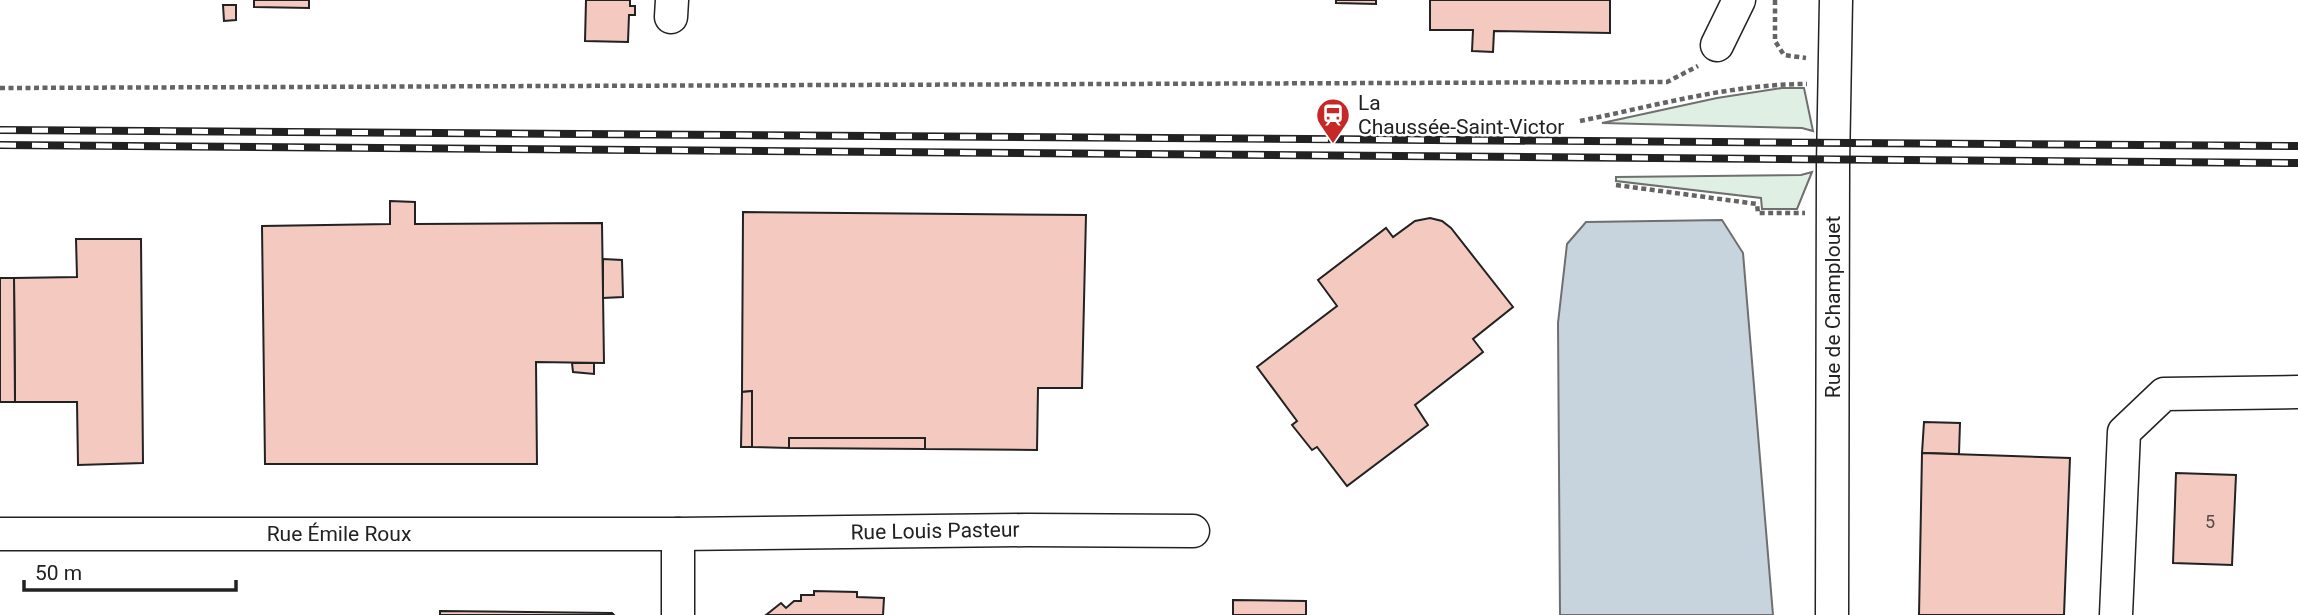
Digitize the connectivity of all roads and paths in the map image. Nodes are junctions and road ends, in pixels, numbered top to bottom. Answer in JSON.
{"nodes":[{"id":1,"x":1739,"y":0,"type":"edge"},
{"id":2,"x":1774,"y":0,"type":"edge"},
{"id":3,"x":1836,"y":0,"type":"edge"},
{"id":4,"x":1717,"y":45,"type":"joint"},
{"id":5,"x":1835,"y":63,"type":"junction"},
{"id":6,"x":1805,"y":84,"type":"dead end"},
{"id":7,"x":0,"y":88,"type":"edge"},
{"id":8,"x":1580,"y":121,"type":"dead end"},
{"id":9,"x":1616,"y":185,"type":"dead end"},
{"id":10,"x":1802,"y":213,"type":"dead end"},
{"id":11,"x":2298,"y":392,"type":"edge"},
{"id":12,"x":1193,"y":531,"type":"dead end"},
{"id":13,"x":0,"y":534,"type":"edge"},
{"id":14,"x":678,"y":534,"type":"junction"},
{"id":15,"x":678,"y":615,"type":"edge"},
{"id":16,"x":1832,"y":615,"type":"edge"},
{"id":17,"x":2116,"y":615,"type":"edge"}],
"edges":[{"from":1,"to":4,"type":"street"},
{"from":2,"to":5,"type":"path"},
{"from":3,"to":5,"type":"street","name":"Rue de Champlouet"},
{"from":4,"to":7,"type":"path"},
{"from":5,"to":16,"type":"street","name":"Rue de Champlouet"},
{"from":6,"to":8,"type":"path"},
{"from":9,"to":10,"type":"path"},
{"from":11,"to":17,"type":"street"},
{"from":12,"to":14,"type":"street","name":"Rue Louis Pasteur"},
{"from":13,"to":14,"type":"street","name":"Rue Émile Roux"},
{"from":14,"to":15,"type":"street"}]}
